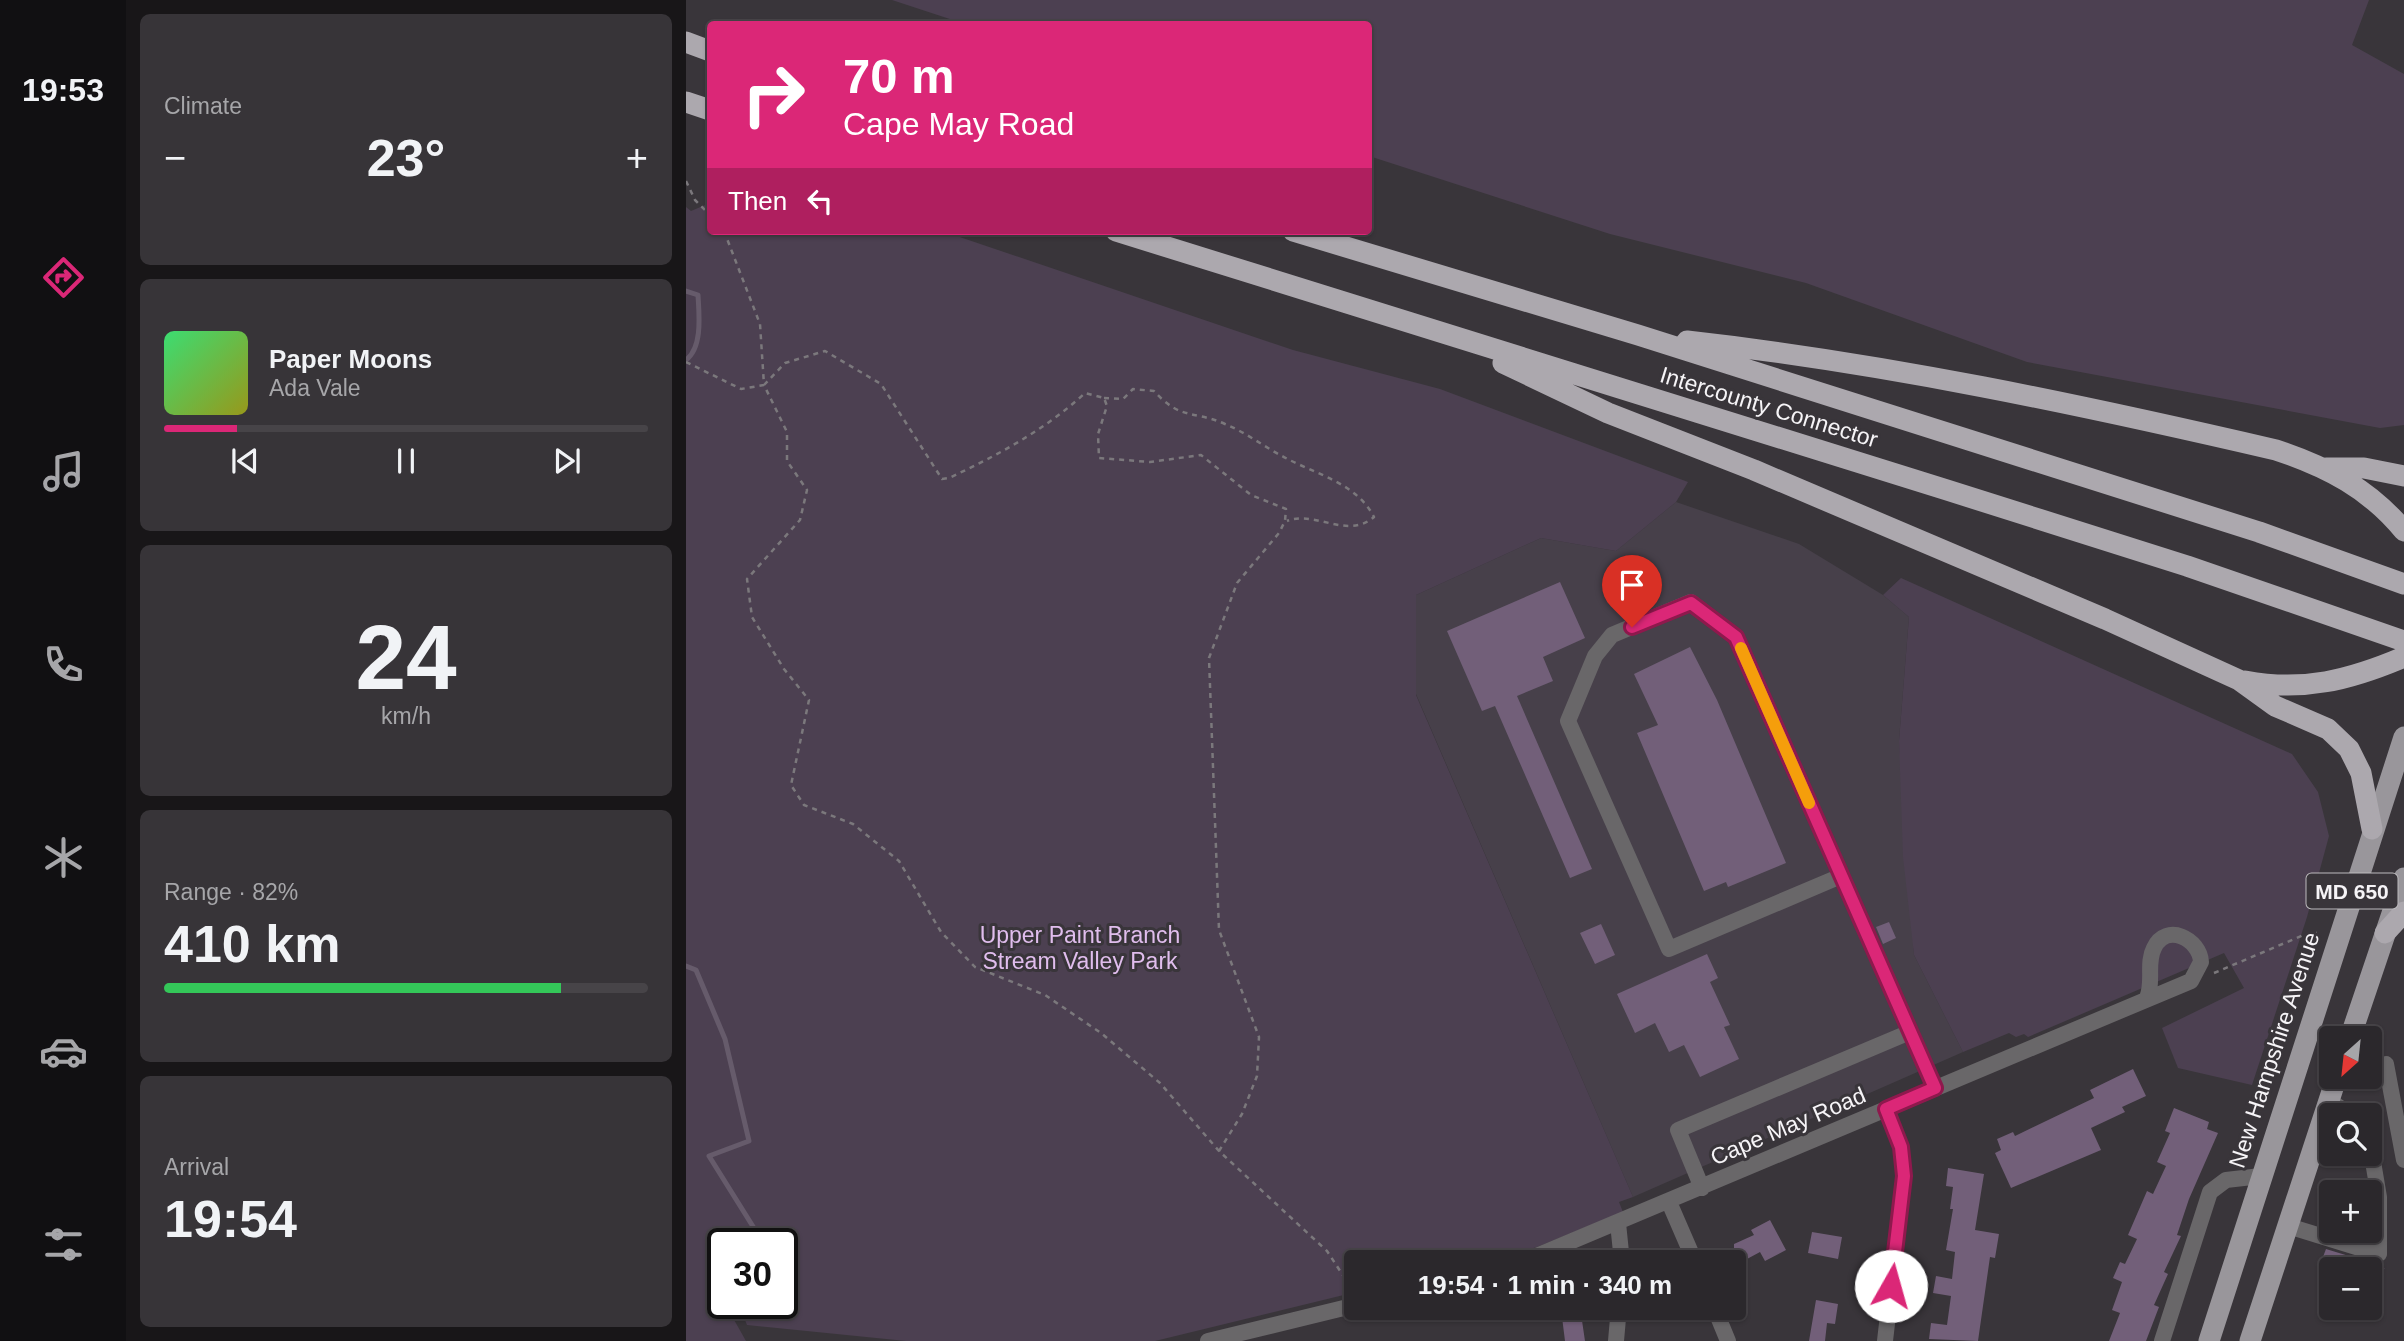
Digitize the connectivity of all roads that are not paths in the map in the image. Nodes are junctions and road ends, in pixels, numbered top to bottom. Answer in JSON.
{"nodes":[{"id":1,"x":686,"y":42,"type":"edge"},
{"id":2,"x":707,"y":50,"type":"edge"},
{"id":3,"x":686,"y":102,"type":"edge"},
{"id":4,"x":707,"y":109,"type":"edge"},
{"id":5,"x":1129,"y":235,"type":"edge"},
{"id":6,"x":1306,"y":235,"type":"edge"},
{"id":7,"x":1438,"y":332,"type":"junction"},
{"id":8,"x":1638,"y":335,"type":"junction"},
{"id":9,"x":2325,"y":468,"type":"junction"},
{"id":10,"x":2404,"y":476,"type":"edge"},
{"id":11,"x":2404,"y":531,"type":"edge"},
{"id":12,"x":2404,"y":584,"type":"edge"},
{"id":13,"x":2404,"y":641,"type":"edge"},
{"id":14,"x":2404,"y":657,"type":"edge"},
{"id":15,"x":2239,"y":680,"type":"junction"},
{"id":16,"x":2404,"y":737,"type":"edge"},
{"id":17,"x":2372,"y":829,"type":"junction"},
{"id":18,"x":1841,"y":876,"type":"junction"},
{"id":19,"x":2404,"y":878,"type":"edge"},
{"id":20,"x":2404,"y":912,"type":"edge"},
{"id":21,"x":2385,"y":933,"type":"junction"},
{"id":22,"x":2147,"y":998,"type":"junction"},
{"id":23,"x":2354,"y":1026,"type":"edge"},
{"id":24,"x":1910,"y":1032,"type":"junction"},
{"id":25,"x":2386,"y":1064,"type":"dead end"},
{"id":26,"x":1935,"y":1088,"type":"junction"},
{"id":27,"x":2333,"y":1089,"type":"edge"},
{"id":28,"x":2329,"y":1100,"type":"junction"},
{"id":29,"x":2333,"y":1103,"type":"edge"},
{"id":30,"x":1886,"y":1109,"type":"junction"},
{"id":31,"x":2404,"y":1160,"type":"edge"},
{"id":32,"x":2374,"y":1166,"type":"edge"},
{"id":33,"x":2261,"y":1176,"type":"junction"},
{"id":34,"x":1702,"y":1188,"type":"junction"},
{"id":35,"x":1669,"y":1202,"type":"junction"},
{"id":36,"x":1618,"y":1223,"type":"junction"},
{"id":37,"x":2288,"y":1226,"type":"junction"},
{"id":38,"x":1552,"y":1250,"type":"edge"},
{"id":39,"x":1621,"y":1250,"type":"edge"},
{"id":40,"x":1690,"y":1250,"type":"edge"},
{"id":41,"x":1344,"y":1308,"type":"edge"},
{"id":42,"x":1618,"y":1320,"type":"edge"},
{"id":43,"x":1719,"y":1320,"type":"edge"},
{"id":44,"x":1208,"y":1341,"type":"edge"},
{"id":45,"x":1616,"y":1341,"type":"edge"},
{"id":46,"x":1728,"y":1341,"type":"edge"},
{"id":47,"x":1885,"y":1341,"type":"edge"},
{"id":48,"x":2162,"y":1341,"type":"edge"},
{"id":49,"x":2209,"y":1341,"type":"edge"},
{"id":50,"x":2250,"y":1341,"type":"edge"}],
"edges":[{"from":1,"to":2,"type":"highway"},
{"from":3,"to":4,"type":"highway"},
{"from":5,"to":7,"type":"highway","name":"Intercounty Connector"},
{"from":6,"to":8,"type":"highway","name":"Intercounty Connector"},
{"from":7,"to":13,"type":"highway","name":"Intercounty Connector"},
{"from":7,"to":15,"type":"highway"},
{"from":8,"to":9,"type":"highway"},
{"from":8,"to":12,"type":"highway","name":"Intercounty Connector"},
{"from":9,"to":10,"type":"highway"},
{"from":9,"to":11,"type":"highway"},
{"from":14,"to":15,"type":"highway"},
{"from":15,"to":17,"type":"highway"},
{"from":16,"to":17,"type":"main road","name":"New Hampshire Avenue","number":"MD 650"},
{"from":17,"to":33,"type":"main road","name":"New Hampshire Avenue","number":"MD 650"},
{"from":18,"to":18,"type":"street"},
{"from":18,"to":24,"type":"street"},
{"from":19,"to":21,"type":"main road","number":"MD 650"},
{"from":20,"to":21,"type":"highway"},
{"from":21,"to":23,"type":"main road","number":"MD 650"},
{"from":22,"to":22,"type":"street","name":"Cape May Road"},
{"from":22,"to":26,"type":"street","name":"Cape May Road"},
{"from":24,"to":26,"type":"street"},
{"from":24,"to":34,"type":"street"},
{"from":25,"to":31,"type":"street"},
{"from":26,"to":30,"type":"street","name":"Cape May Road"},
{"from":27,"to":28,"type":"main road"},
{"from":28,"to":29,"type":"street"},
{"from":28,"to":37,"type":"main road"},
{"from":30,"to":34,"type":"street","name":"Cape May Road"},
{"from":30,"to":47,"type":"street"},
{"from":32,"to":37,"type":"street"},
{"from":33,"to":48,"type":"street"},
{"from":33,"to":49,"type":"main road","name":"New Hampshire Avenue","number":"MD 650"},
{"from":34,"to":35,"type":"street","name":"Cape May Road"},
{"from":35,"to":36,"type":"street","name":"Cape May Road"},
{"from":35,"to":40,"type":"street"},
{"from":36,"to":38,"type":"street","name":"Cape May Road"},
{"from":36,"to":39,"type":"street"},
{"from":37,"to":50,"type":"main road"},
{"from":41,"to":44,"type":"street"},
{"from":42,"to":45,"type":"street"},
{"from":43,"to":46,"type":"street"}]}
